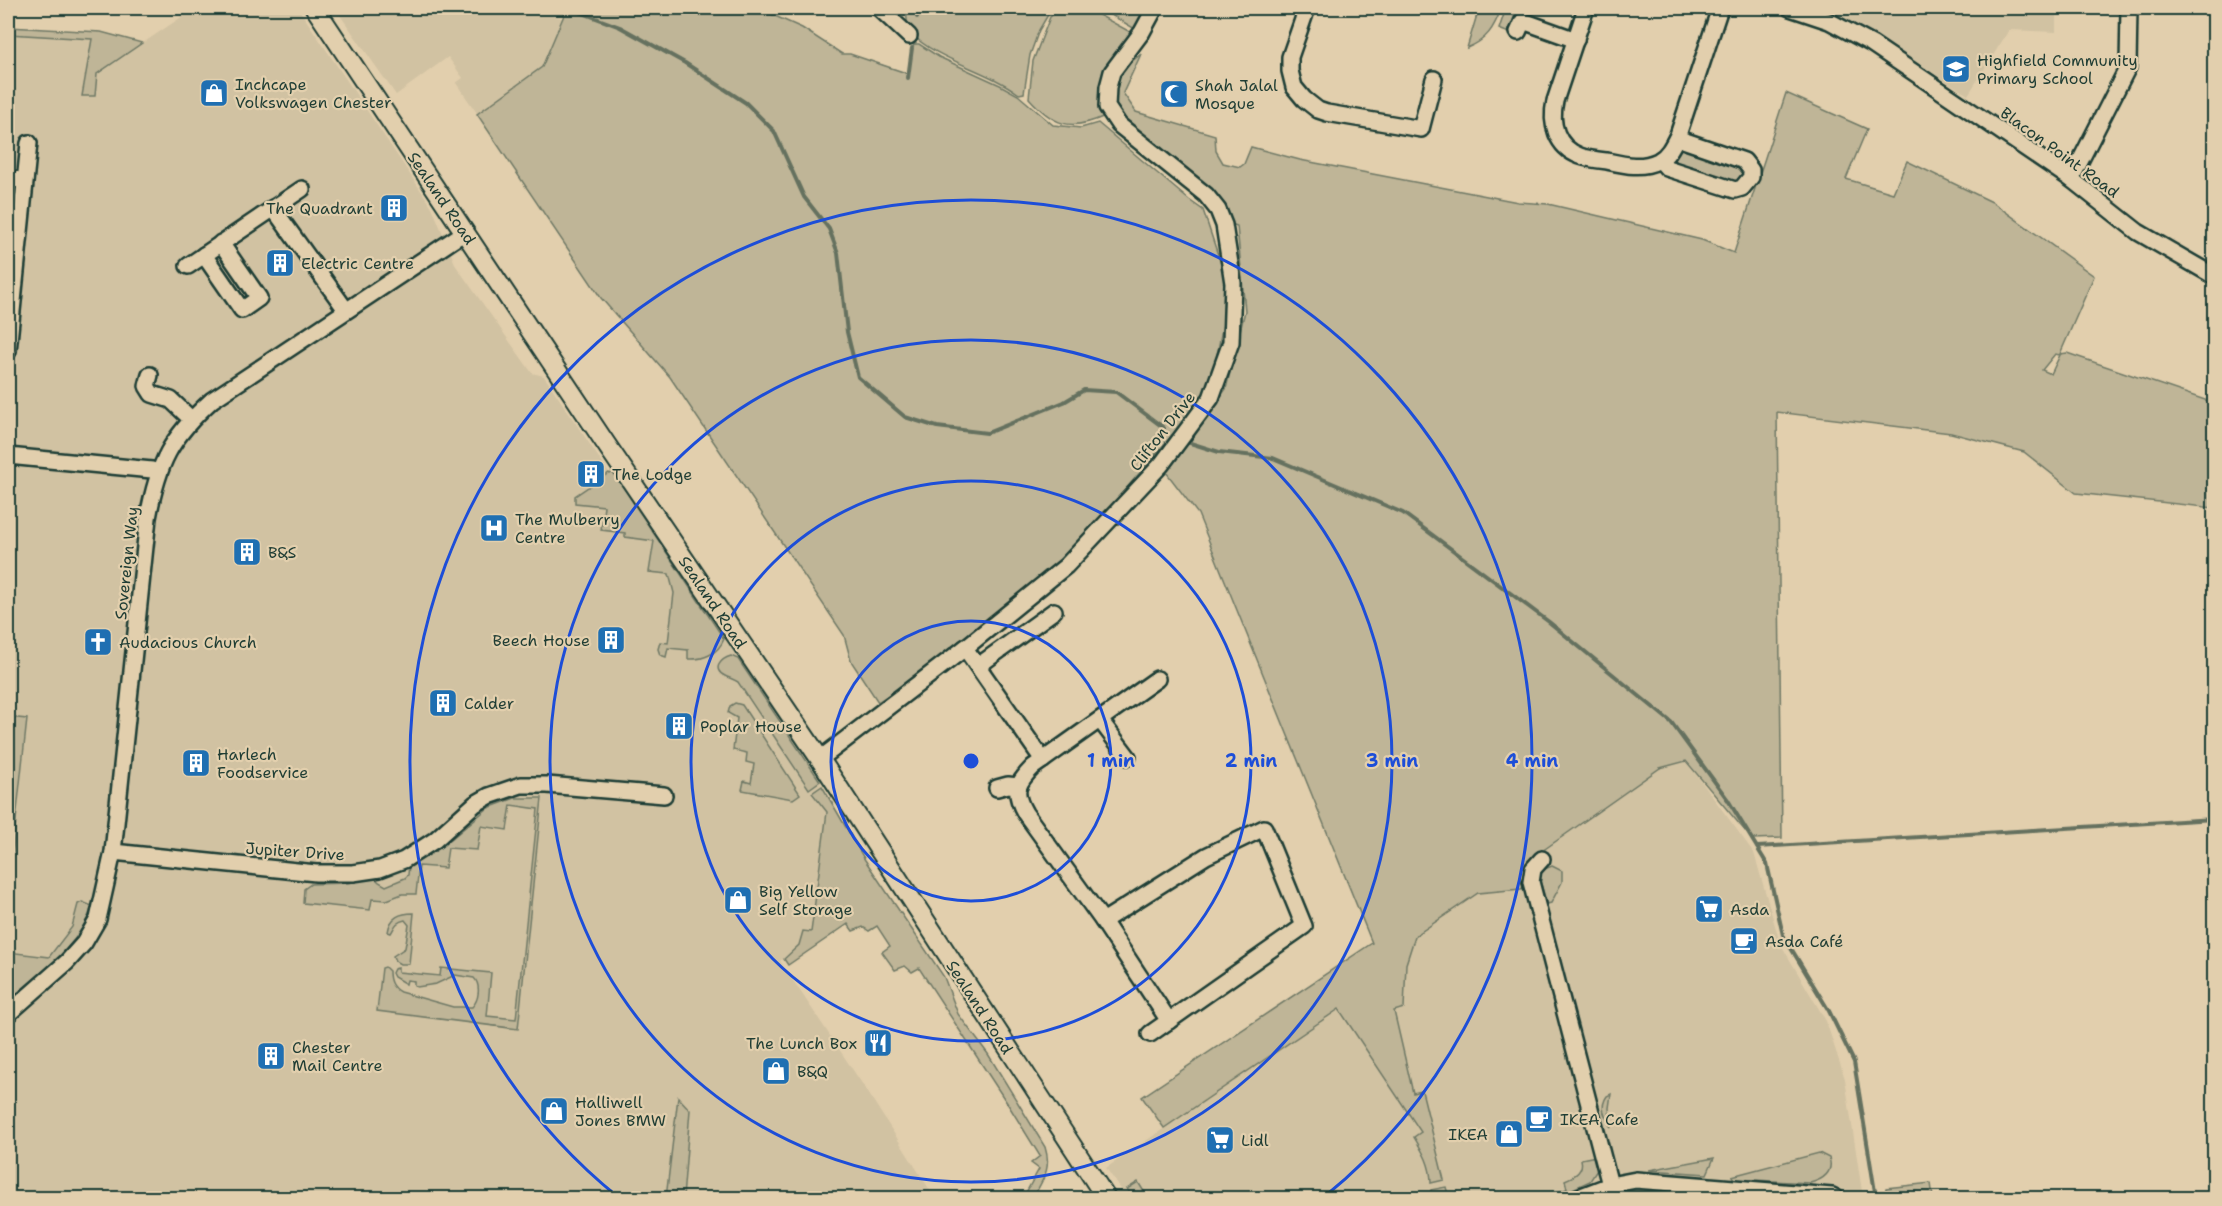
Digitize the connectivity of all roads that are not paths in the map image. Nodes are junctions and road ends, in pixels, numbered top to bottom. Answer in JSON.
{"nodes":[{"id":1,"x":315,"y":8,"type":"edge"},
{"id":2,"x":879,"y":8,"type":"edge"},
{"id":3,"x":1155,"y":8,"type":"edge"},
{"id":4,"x":1306,"y":8,"type":"edge"},
{"id":5,"x":1586,"y":8,"type":"edge"},
{"id":6,"x":1720,"y":8,"type":"edge"},
{"id":7,"x":1790,"y":8,"type":"edge"},
{"id":8,"x":2129,"y":8,"type":"edge"},
{"id":9,"x":1518,"y":32,"type":"dead end"},
{"id":10,"x":909,"y":36,"type":"dead end"},
{"id":11,"x":1576,"y":40,"type":"junction"},
{"id":12,"x":1434,"y":79,"type":"dead end"},
{"id":13,"x":1677,"y":138,"type":"junction"},
{"id":14,"x":29,"y":143,"type":"dead end"},
{"id":15,"x":1660,"y":160,"type":"junction"},
{"id":16,"x":8,"y":179,"type":"edge"},
{"id":17,"x":2071,"y":179,"type":"junction"},
{"id":18,"x":25,"y":180,"type":"junction"},
{"id":19,"x":302,"y":189,"type":"dead end"},
{"id":20,"x":273,"y":208,"type":"junction"},
{"id":21,"x":465,"y":232,"type":"junction"},
{"id":22,"x":221,"y":243,"type":"junction"},
{"id":23,"x":204,"y":255,"type":"junction"},
{"id":24,"x":188,"y":266,"type":"dead end"},
{"id":25,"x":2214,"y":276,"type":"edge"},
{"id":26,"x":346,"y":310,"type":"junction"},
{"id":27,"x":8,"y":351,"type":"edge"},
{"id":28,"x":150,"y":375,"type":"dead end"},
{"id":29,"x":191,"y":419,"type":"junction"},
{"id":30,"x":8,"y":456,"type":"edge"},
{"id":31,"x":158,"y":472,"type":"junction"},
{"id":32,"x":1054,"y":611,"type":"dead end"},
{"id":33,"x":965,"y":648,"type":"junction"},
{"id":34,"x":978,"y":666,"type":"junction"},
{"id":35,"x":1157,"y":679,"type":"dead end"},
{"id":36,"x":1100,"y":720,"type":"junction"},
{"id":37,"x":1128,"y":757,"type":"dead end"},
{"id":38,"x":820,"y":759,"type":"junction"},
{"id":39,"x":1043,"y":760,"type":"junction"},
{"id":40,"x":1019,"y":786,"type":"junction"},
{"id":41,"x":997,"y":788,"type":"dead end"},
{"id":42,"x":664,"y":795,"type":"dead end"},
{"id":43,"x":113,"y":852,"type":"junction"},
{"id":44,"x":1542,"y":859,"type":"dead end"},
{"id":45,"x":1103,"y":921,"type":"junction"},
{"id":46,"x":8,"y":1014,"type":"edge"},
{"id":47,"x":1169,"y":1021,"type":"junction"},
{"id":48,"x":1150,"y":1034,"type":"dead end"},
{"id":49,"x":1610,"y":1185,"type":"junction"},
{"id":50,"x":1106,"y":1198,"type":"edge"},
{"id":51,"x":1576,"y":1198,"type":"edge"},
{"id":52,"x":1836,"y":1198,"type":"edge"}],
"edges":[{"from":1,"to":21,"type":"main road","name":"Sealand Road"},
{"from":2,"to":10,"type":"street"},
{"from":3,"to":33,"type":"street","name":"Clifton Drive"},
{"from":4,"to":12,"type":"street"},
{"from":5,"to":11,"type":"street"},
{"from":6,"to":13,"type":"street"},
{"from":7,"to":17,"type":"street","name":"Blacon Point Road"},
{"from":8,"to":17,"type":"street"},
{"from":9,"to":11,"type":"street"},
{"from":11,"to":15,"type":"street"},
{"from":13,"to":15,"type":"street"},
{"from":13,"to":15,"type":"street"},
{"from":14,"to":18,"type":"street"},
{"from":16,"to":18,"type":"street"},
{"from":17,"to":25,"type":"street","name":"Blacon Point Road"},
{"from":18,"to":27,"type":"street"},
{"from":19,"to":20,"type":"street"},
{"from":20,"to":22,"type":"street"},
{"from":20,"to":26,"type":"street"},
{"from":21,"to":26,"type":"street","name":"Sovereign Way"},
{"from":21,"to":38,"type":"main road","name":"Sealand Road"},
{"from":22,"to":23,"type":"street"},
{"from":22,"to":23,"type":"street"},
{"from":23,"to":24,"type":"street"},
{"from":26,"to":29,"type":"street","name":"Sovereign Way"},
{"from":28,"to":29,"type":"street"},
{"from":29,"to":31,"type":"street","name":"Sovereign Way"},
{"from":30,"to":31,"type":"street"},
{"from":31,"to":43,"type":"street","name":"Sovereign Way"},
{"from":32,"to":34,"type":"street"},
{"from":33,"to":34,"type":"street"},
{"from":33,"to":38,"type":"street","name":"Clifton Drive"},
{"from":34,"to":39,"type":"street"},
{"from":35,"to":36,"type":"street"},
{"from":36,"to":37,"type":"street"},
{"from":36,"to":39,"type":"street"},
{"from":38,"to":50,"type":"main road","name":"Sealand Road"},
{"from":39,"to":40,"type":"street"},
{"from":40,"to":41,"type":"street"},
{"from":40,"to":45,"type":"street"},
{"from":42,"to":43,"type":"street","name":"Jupiter Drive"},
{"from":43,"to":46,"type":"street","name":"Sovereign Way"},
{"from":44,"to":49,"type":"street"},
{"from":45,"to":47,"type":"street"},
{"from":45,"to":47,"type":"street"},
{"from":47,"to":48,"type":"street"},
{"from":49,"to":51,"type":"street"},
{"from":49,"to":52,"type":"street"}]}
